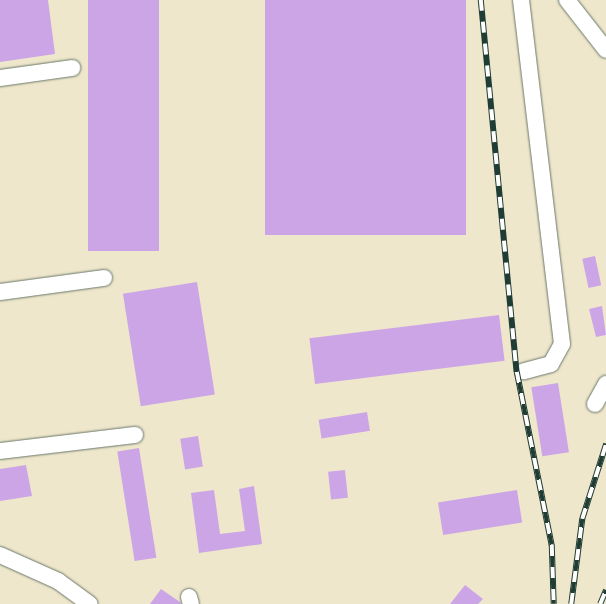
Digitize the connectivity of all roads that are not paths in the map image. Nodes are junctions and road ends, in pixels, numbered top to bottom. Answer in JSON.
{"nodes":[{"id":1,"x":520,"y":0,"type":"edge"},
{"id":2,"x":567,"y":0,"type":"edge"},
{"id":3,"x":606,"y":50,"type":"edge"},
{"id":4,"x":72,"y":68,"type":"dead end"},
{"id":5,"x":0,"y":78,"type":"edge"},
{"id":6,"x":104,"y":278,"type":"dead end"},
{"id":7,"x":0,"y":292,"type":"edge"},
{"id":8,"x":524,"y":371,"type":"dead end"},
{"id":9,"x":606,"y":384,"type":"edge"},
{"id":10,"x":595,"y":404,"type":"dead end"},
{"id":11,"x":135,"y":435,"type":"dead end"},
{"id":12,"x":0,"y":451,"type":"edge"},
{"id":13,"x":0,"y":555,"type":"edge"},
{"id":14,"x":90,"y":604,"type":"edge"}],
"edges":[{"from":1,"to":8,"type":"street"},
{"from":2,"to":3,"type":"street"},
{"from":4,"to":5,"type":"street"},
{"from":6,"to":7,"type":"street"},
{"from":9,"to":10,"type":"street"},
{"from":11,"to":12,"type":"street"},
{"from":13,"to":14,"type":"street"}]}
